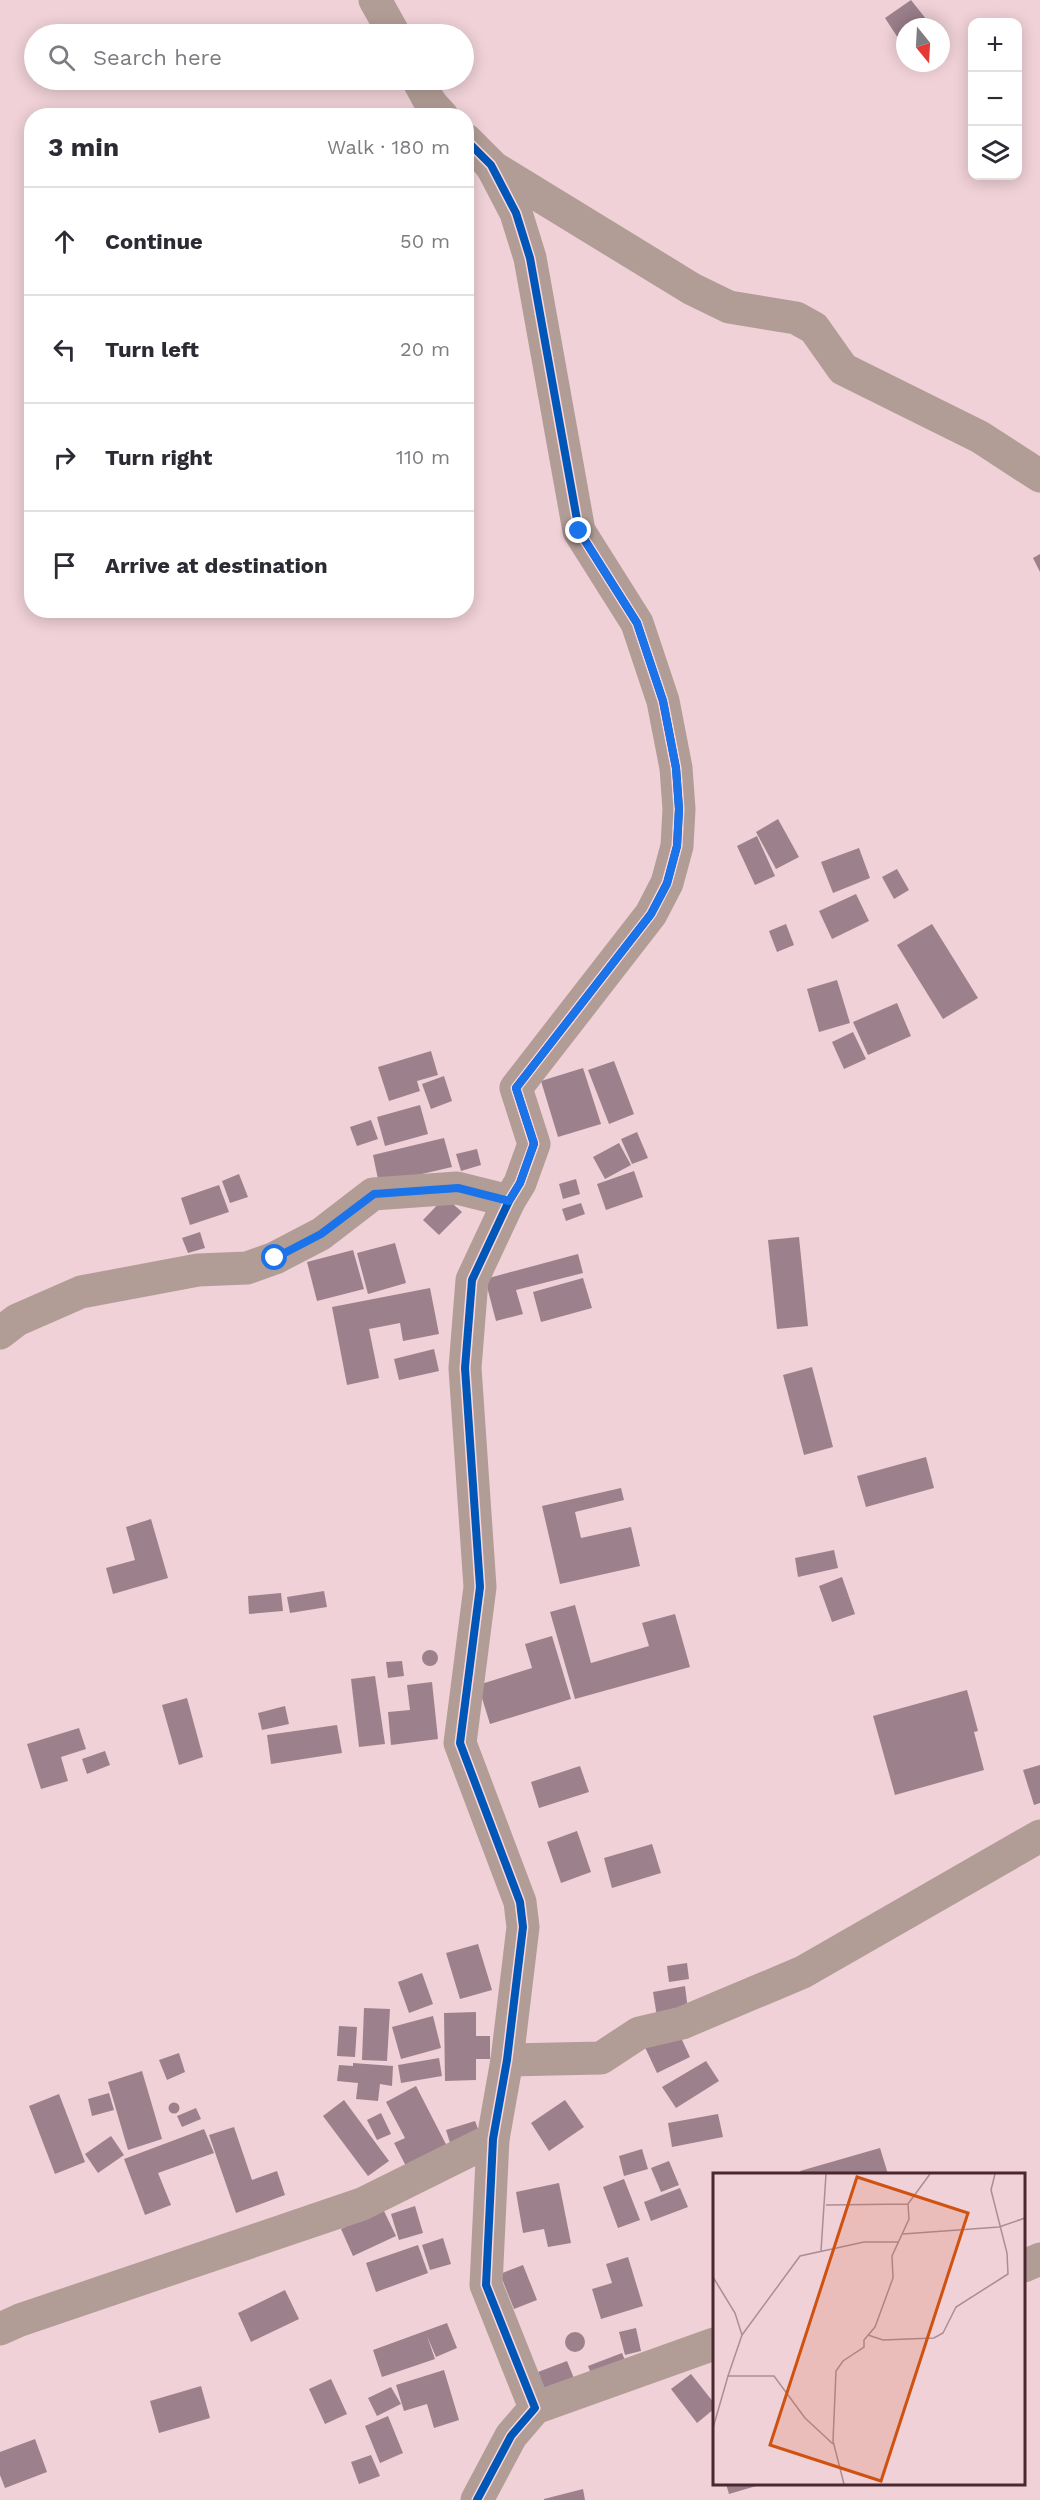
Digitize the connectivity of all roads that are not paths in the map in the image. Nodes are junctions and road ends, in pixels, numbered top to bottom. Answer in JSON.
{"nodes":[{"id":1,"x":375,"y":0,"type":"edge"},
{"id":2,"x":388,"y":24,"type":"edge"},
{"id":3,"x":423,"y":90,"type":"edge"},
{"id":4,"x":434,"y":108,"type":"edge"},
{"id":5,"x":474,"y":149,"type":"edge"},
{"id":6,"x":491,"y":165,"type":"junction"},
{"id":7,"x":1040,"y":476,"type":"edge"},
{"id":8,"x":509,"y":1201,"type":"junction"},
{"id":9,"x":0,"y":1333,"type":"edge"},
{"id":10,"x":1040,"y":1836,"type":"edge"},
{"id":11,"x":507,"y":2060,"type":"junction"},
{"id":12,"x":493,"y":2139,"type":"junction"},
{"id":13,"x":1040,"y":2259,"type":"edge"},
{"id":14,"x":1025,"y":2265,"type":"edge"},
{"id":15,"x":0,"y":2329,"type":"edge"},
{"id":16,"x":713,"y":2344,"type":"edge"},
{"id":17,"x":535,"y":2408,"type":"junction"},
{"id":18,"x":477,"y":2500,"type":"edge"}],
"edges":[{"from":1,"to":2,"type":"street"},
{"from":3,"to":4,"type":"street"},
{"from":5,"to":6,"type":"street"},
{"from":6,"to":7,"type":"street"},
{"from":6,"to":8,"type":"street"},
{"from":8,"to":9,"type":"street"},
{"from":8,"to":11,"type":"street"},
{"from":10,"to":11,"type":"street"},
{"from":11,"to":12,"type":"street"},
{"from":12,"to":15,"type":"street"},
{"from":12,"to":17,"type":"street"},
{"from":13,"to":14,"type":"street"},
{"from":16,"to":17,"type":"street"},
{"from":17,"to":18,"type":"street"}]}
